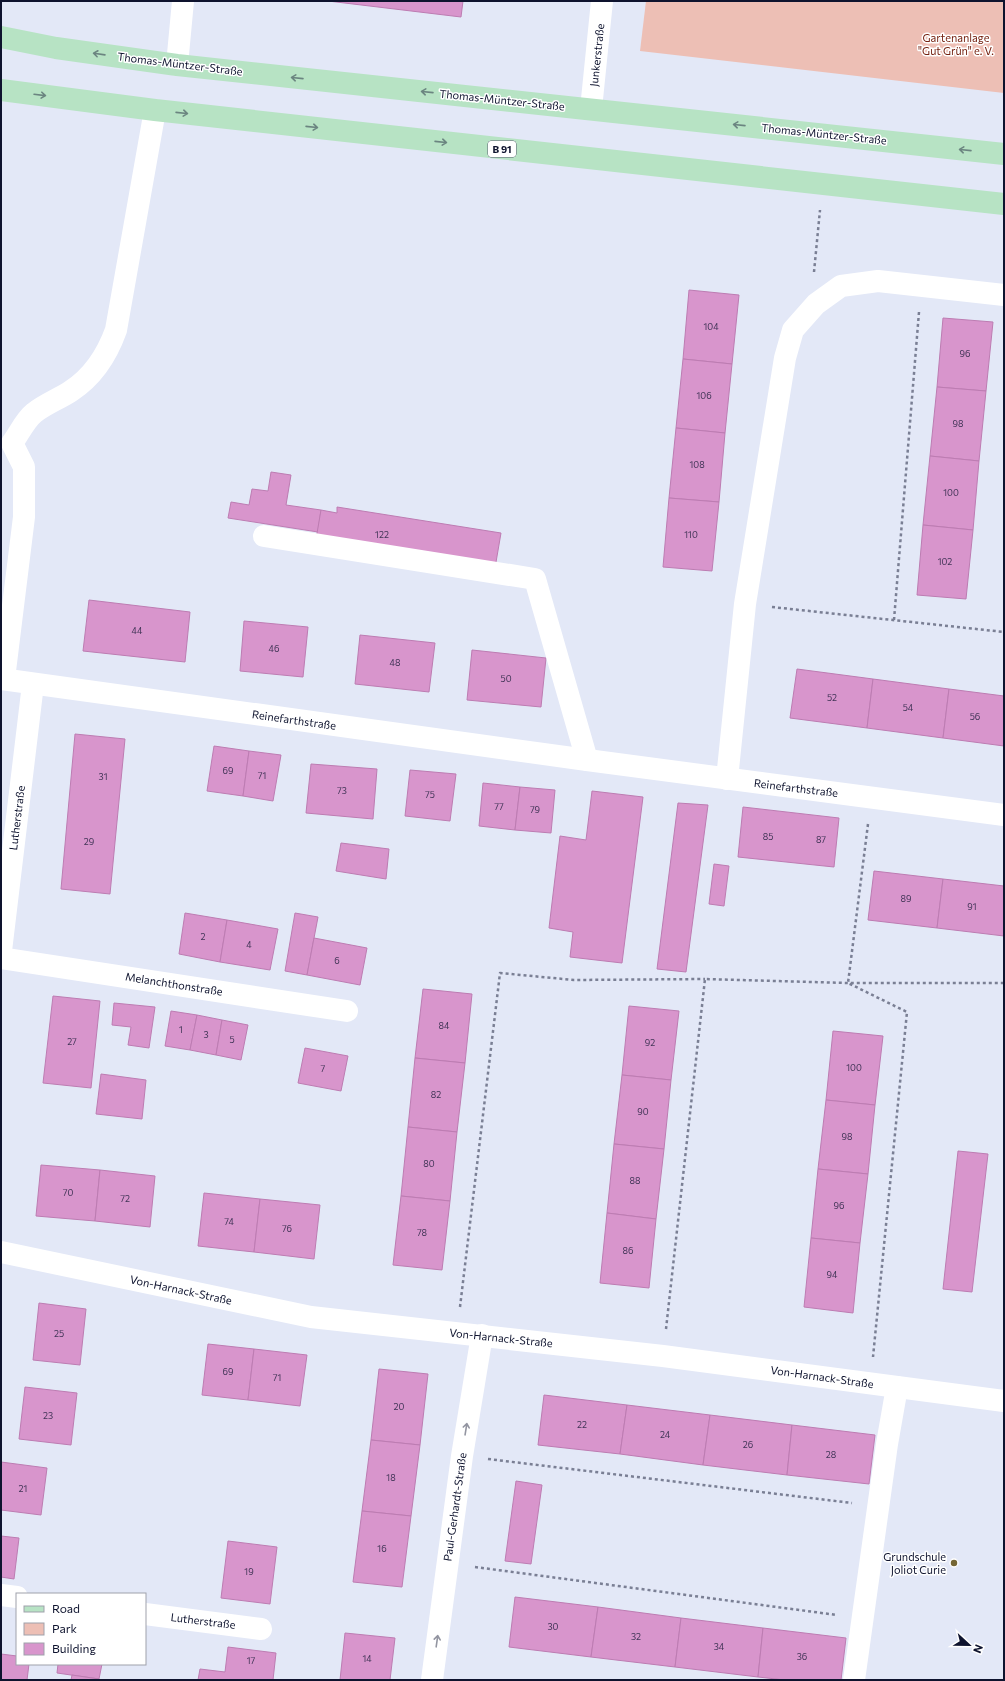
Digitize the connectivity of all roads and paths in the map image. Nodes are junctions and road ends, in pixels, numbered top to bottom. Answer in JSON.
{"nodes":[{"id":1,"x":183,"y":1,"type":"edge"},
{"id":2,"x":602,"y":1,"type":"edge"},
{"id":3,"x":1,"y":37,"type":"edge"},
{"id":4,"x":177,"y":65,"type":"junction"},
{"id":5,"x":1,"y":90,"type":"edge"},
{"id":6,"x":591,"y":109,"type":"junction"},
{"id":7,"x":155,"y":110,"type":"junction"},
{"id":8,"x":1004,"y":154,"type":"edge"},
{"id":9,"x":1004,"y":204,"type":"edge"},
{"id":10,"x":820,"y":207,"type":"dead end"},
{"id":11,"x":921,"y":286,"type":"junction"},
{"id":12,"x":1004,"y":295,"type":"edge"},
{"id":13,"x":822,"y":300,"type":"junction"},
{"id":14,"x":6,"y":439,"type":"edge"},
{"id":15,"x":264,"y":536,"type":"dead end"},
{"id":16,"x":745,"y":604,"type":"junction"},
{"id":17,"x":894,"y":620,"type":"junction"},
{"id":18,"x":1004,"y":632,"type":"edge"},
{"id":19,"x":2,"y":679,"type":"edge"},
{"id":20,"x":33,"y":684,"type":"junction"},
{"id":21,"x":587,"y":760,"type":"junction"},
{"id":22,"x":727,"y":779,"type":"junction"},
{"id":23,"x":871,"y":798,"type":"junction"},
{"id":24,"x":1004,"y":815,"type":"edge"},
{"id":25,"x":1,"y":951,"type":"edge"},
{"id":26,"x":1,"y":958,"type":"edge"},
{"id":27,"x":705,"y":979,"type":"junction"},
{"id":28,"x":848,"y":983,"type":"junction"},
{"id":29,"x":1004,"y":983,"type":"edge"},
{"id":30,"x":348,"y":1011,"type":"dead end"},
{"id":31,"x":1,"y":1252,"type":"edge"},
{"id":32,"x":456,"y":1333,"type":"junction"},
{"id":33,"x":482,"y":1335,"type":"junction"},
{"id":34,"x":663,"y":1356,"type":"junction"},
{"id":35,"x":872,"y":1384,"type":"junction"},
{"id":36,"x":897,"y":1387,"type":"junction"},
{"id":37,"x":1004,"y":1402,"type":"edge"},
{"id":38,"x":462,"y":1456,"type":"junction"},
{"id":39,"x":879,"y":1507,"type":"junction"},
{"id":40,"x":447,"y":1564,"type":"junction"},
{"id":41,"x":1,"y":1595,"type":"edge"},
{"id":42,"x":16,"y":1597,"type":"edge"},
{"id":43,"x":146,"y":1614,"type":"edge"},
{"id":44,"x":863,"y":1618,"type":"junction"},
{"id":45,"x":261,"y":1629,"type":"dead end"},
{"id":46,"x":432,"y":1680,"type":"edge"},
{"id":47,"x":854,"y":1680,"type":"edge"}],
"edges":[{"from":1,"to":4,"type":"street"},
{"from":2,"to":6,"type":"street","name":"Junkerstraße"},
{"from":4,"to":3,"type":"main road","name":"Thomas-Müntzer-Straße","one_way":true},
{"from":6,"to":4,"type":"main road","name":"Thomas-Müntzer-Straße","one_way":true},
{"from":5,"to":7,"type":"main road","number":"B 91","one_way":true},
{"from":8,"to":6,"type":"main road","name":"Thomas-Müntzer-Straße","one_way":true},
{"from":7,"to":9,"type":"main road","number":"B 91","one_way":true},
{"from":7,"to":14,"type":"street"},
{"from":10,"to":13,"type":"path"},
{"from":11,"to":12,"type":"street"},
{"from":11,"to":13,"type":"street"},
{"from":11,"to":17,"type":"path"},
{"from":13,"to":16,"type":"street"},
{"from":14,"to":19,"type":"street"},
{"from":15,"to":21,"type":"street"},
{"from":16,"to":17,"type":"path"},
{"from":16,"to":22,"type":"street"},
{"from":17,"to":18,"type":"path"},
{"from":19,"to":20,"type":"street","name":"Reinefarthstraße"},
{"from":20,"to":21,"type":"street","name":"Reinefarthstraße"},
{"from":20,"to":25,"type":"street","name":"Lutherstraße"},
{"from":21,"to":22,"type":"street","name":"Reinefarthstraße"},
{"from":22,"to":23,"type":"street","name":"Reinefarthstraße"},
{"from":23,"to":24,"type":"street","name":"Reinefarthstraße"},
{"from":23,"to":28,"type":"path"},
{"from":26,"to":30,"type":"street","name":"Melanchthonstraße"},
{"from":27,"to":28,"type":"path"},
{"from":27,"to":32,"type":"path"},
{"from":27,"to":34,"type":"path"},
{"from":28,"to":29,"type":"path"},
{"from":28,"to":35,"type":"path"},
{"from":31,"to":32,"type":"street","name":"Von-Harnack-Straße"},
{"from":32,"to":33,"type":"street","name":"Von-Harnack-Straße"},
{"from":33,"to":34,"type":"street","name":"Von-Harnack-Straße"},
{"from":38,"to":33,"type":"street","name":"Paul-Gerhardt-Straße","one_way":true},
{"from":34,"to":35,"type":"street","name":"Von-Harnack-Straße"},
{"from":35,"to":36,"type":"street","name":"Von-Harnack-Straße"},
{"from":36,"to":37,"type":"street","name":"Von-Harnack-Straße"},
{"from":36,"to":39,"type":"street"},
{"from":38,"to":39,"type":"path"},
{"from":38,"to":40,"type":"street","name":"Paul-Gerhardt-Straße"},
{"from":39,"to":44,"type":"street"},
{"from":40,"to":44,"type":"path"},
{"from":46,"to":40,"type":"street","name":"Paul-Gerhardt-Straße","one_way":true},
{"from":41,"to":42,"type":"street"},
{"from":43,"to":45,"type":"street","name":"Lutherstraße"},
{"from":44,"to":47,"type":"street"}]}
